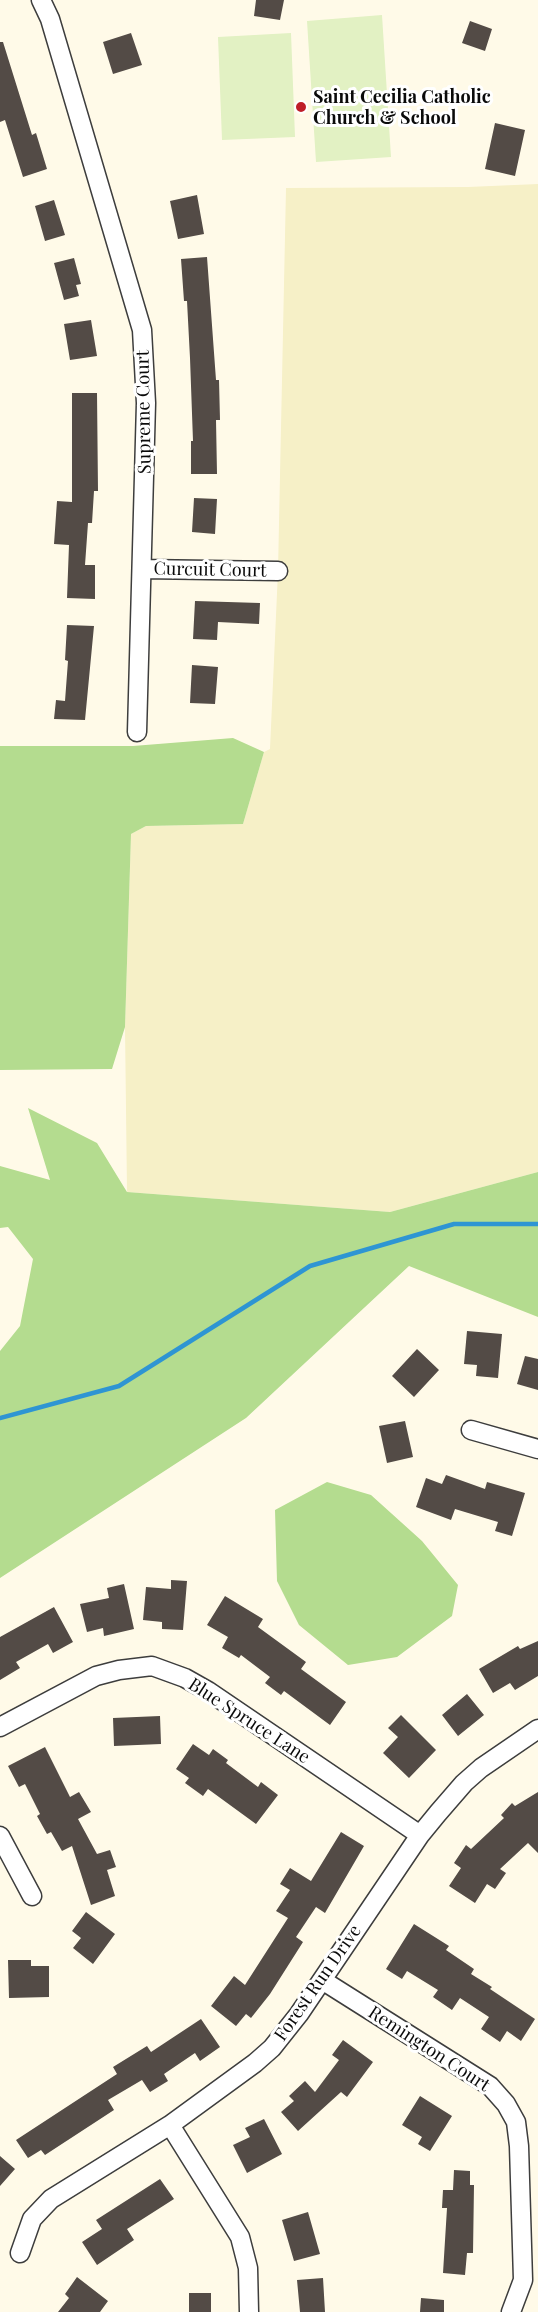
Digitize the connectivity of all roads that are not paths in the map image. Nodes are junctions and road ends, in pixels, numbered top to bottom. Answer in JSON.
{"nodes":[{"id":1,"x":41,"y":0,"type":"edge"},
{"id":2,"x":142,"y":569,"type":"junction"},
{"id":3,"x":278,"y":571,"type":"dead end"},
{"id":4,"x":137,"y":732,"type":"dead end"},
{"id":5,"x":471,"y":1430,"type":"dead end"},
{"id":6,"x":538,"y":1449,"type":"edge"},
{"id":7,"x":0,"y":1727,"type":"edge"},
{"id":8,"x":538,"y":1729,"type":"edge"},
{"id":9,"x":420,"y":1835,"type":"junction"},
{"id":10,"x":0,"y":1836,"type":"edge"},
{"id":11,"x":32,"y":1896,"type":"dead end"},
{"id":12,"x":322,"y":1980,"type":"junction"},
{"id":13,"x":170,"y":2125,"type":"junction"},
{"id":14,"x":20,"y":2253,"type":"dead end"},
{"id":15,"x":249,"y":2312,"type":"edge"},
{"id":16,"x":511,"y":2312,"type":"edge"}],
"edges":[{"from":1,"to":2,"type":"street","name":"Supreme Court"},
{"from":2,"to":3,"type":"street","name":"Curcuit Court"},
{"from":2,"to":4,"type":"street","name":"Supreme Court"},
{"from":5,"to":6,"type":"street"},
{"from":7,"to":9,"type":"street","name":"Blue Spruce Lane"},
{"from":8,"to":9,"type":"street","name":"Forest Run Drive"},
{"from":9,"to":12,"type":"street","name":"Forest Run Drive"},
{"from":10,"to":11,"type":"street"},
{"from":12,"to":13,"type":"street","name":"Forest Run Drive"},
{"from":12,"to":16,"type":"street","name":"Remington Court"},
{"from":13,"to":14,"type":"street","name":"Forest Run Drive"},
{"from":13,"to":15,"type":"street"}]}
